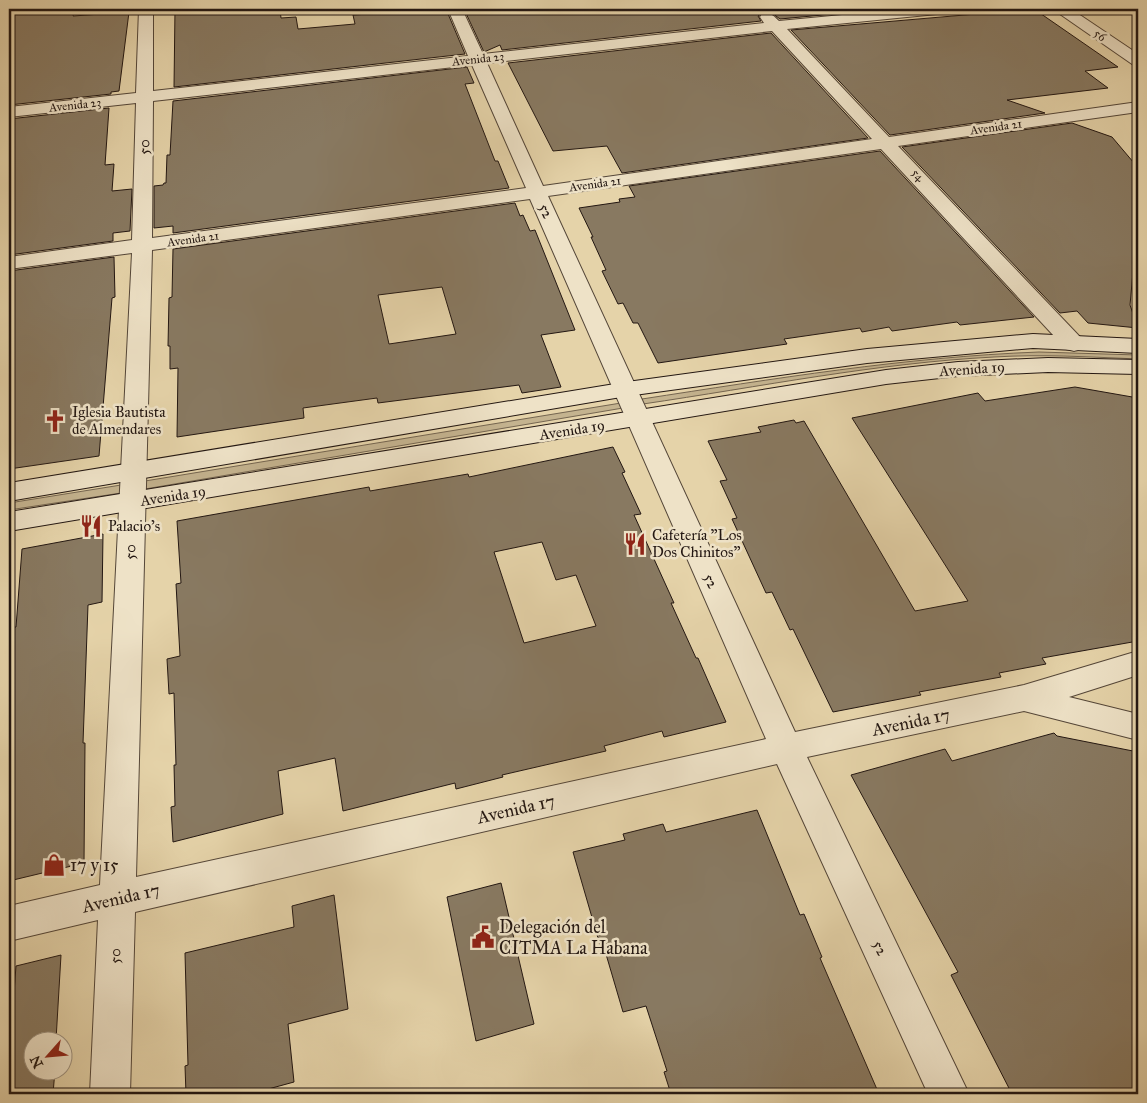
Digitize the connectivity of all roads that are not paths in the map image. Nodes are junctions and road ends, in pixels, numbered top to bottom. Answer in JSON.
{"nodes":[{"id":1,"x":146,"y":9,"type":"edge"},
{"id":2,"x":456,"y":9,"type":"edge"},
{"id":3,"x":760,"y":9,"type":"edge"},
{"id":4,"x":947,"y":9,"type":"edge"},
{"id":5,"x":1062,"y":9,"type":"edge"},
{"id":6,"x":776,"y":26,"type":"junction"},
{"id":7,"x":478,"y":59,"type":"junction"},
{"id":8,"x":1138,"y":61,"type":"edge"},
{"id":9,"x":146,"y":97,"type":"junction"},
{"id":10,"x":1138,"y":107,"type":"edge"},
{"id":11,"x":9,"y":112,"type":"edge"},
{"id":12,"x":1091,"y":114,"type":"junction"},
{"id":13,"x":1134,"y":125,"type":"dead end"},
{"id":14,"x":887,"y":142,"type":"junction"},
{"id":15,"x":538,"y":192,"type":"junction"},
{"id":16,"x":142,"y":246,"type":"junction"},
{"id":17,"x":9,"y":263,"type":"edge"},
{"id":18,"x":1074,"y":344,"type":"junction"},
{"id":19,"x":1138,"y":346,"type":"edge"},
{"id":20,"x":1138,"y":367,"type":"edge"},
{"id":21,"x":627,"y":389,"type":"junction"},
{"id":22,"x":639,"y":419,"type":"junction"},
{"id":23,"x":132,"y":487,"type":"junction"},
{"id":24,"x":9,"y":492,"type":"edge"},
{"id":25,"x":9,"y":522,"type":"edge"},
{"id":26,"x":1138,"y":663,"type":"edge"},
{"id":27,"x":1024,"y":698,"type":"junction"},
{"id":28,"x":1138,"y":727,"type":"edge"},
{"id":29,"x":786,"y":748,"type":"junction"},
{"id":30,"x":117,"y":898,"type":"junction"},
{"id":31,"x":9,"y":923,"type":"edge"},
{"id":32,"x":110,"y":1094,"type":"edge"},
{"id":33,"x":949,"y":1094,"type":"edge"}],
"edges":[{"from":1,"to":9,"type":"street","name":"50"},
{"from":2,"to":7,"type":"street","name":"52"},
{"from":3,"to":6,"type":"street","name":"54"},
{"from":4,"to":6,"type":"street","name":"Avenida 23"},
{"from":5,"to":8,"type":"street","name":"56"},
{"from":6,"to":7,"type":"street","name":"Avenida 23"},
{"from":6,"to":14,"type":"street","name":"54"},
{"from":7,"to":9,"type":"street","name":"Avenida 23"},
{"from":7,"to":15,"type":"street","name":"52"},
{"from":9,"to":11,"type":"street","name":"Avenida 23"},
{"from":9,"to":16,"type":"street","name":"50"},
{"from":10,"to":12,"type":"street","name":"Avenida 21"},
{"from":12,"to":13,"type":"street","name":"Avenida 21"},
{"from":12,"to":14,"type":"street","name":"Avenida 21"},
{"from":14,"to":15,"type":"street","name":"Avenida 21"},
{"from":14,"to":18,"type":"street","name":"54"},
{"from":15,"to":16,"type":"street","name":"Avenida 21"},
{"from":15,"to":21,"type":"street","name":"52"},
{"from":16,"to":17,"type":"street","name":"Avenida 21"},
{"from":16,"to":23,"type":"street","name":"50"},
{"from":18,"to":19,"type":"street","name":"Avenida 19"},
{"from":18,"to":21,"type":"street","name":"Avenida 19"},
{"from":20,"to":22,"type":"street","name":"Avenida 19"},
{"from":21,"to":22,"type":"street","name":"52"},
{"from":21,"to":23,"type":"street","name":"Avenida 19"},
{"from":22,"to":23,"type":"street","name":"Avenida 19"},
{"from":22,"to":29,"type":"street","name":"52"},
{"from":23,"to":24,"type":"street","name":"Avenida 19"},
{"from":23,"to":25,"type":"street","name":"Avenida 19"},
{"from":23,"to":30,"type":"street","name":"50"},
{"from":26,"to":27,"type":"street","name":"Avenida 17"},
{"from":27,"to":28,"type":"street","name":"Avenida 17"},
{"from":27,"to":29,"type":"street","name":"Avenida 17"},
{"from":29,"to":30,"type":"street","name":"Avenida 17"},
{"from":29,"to":33,"type":"street","name":"52"},
{"from":30,"to":31,"type":"street","name":"Avenida 17"},
{"from":30,"to":32,"type":"street","name":"50"}]}
